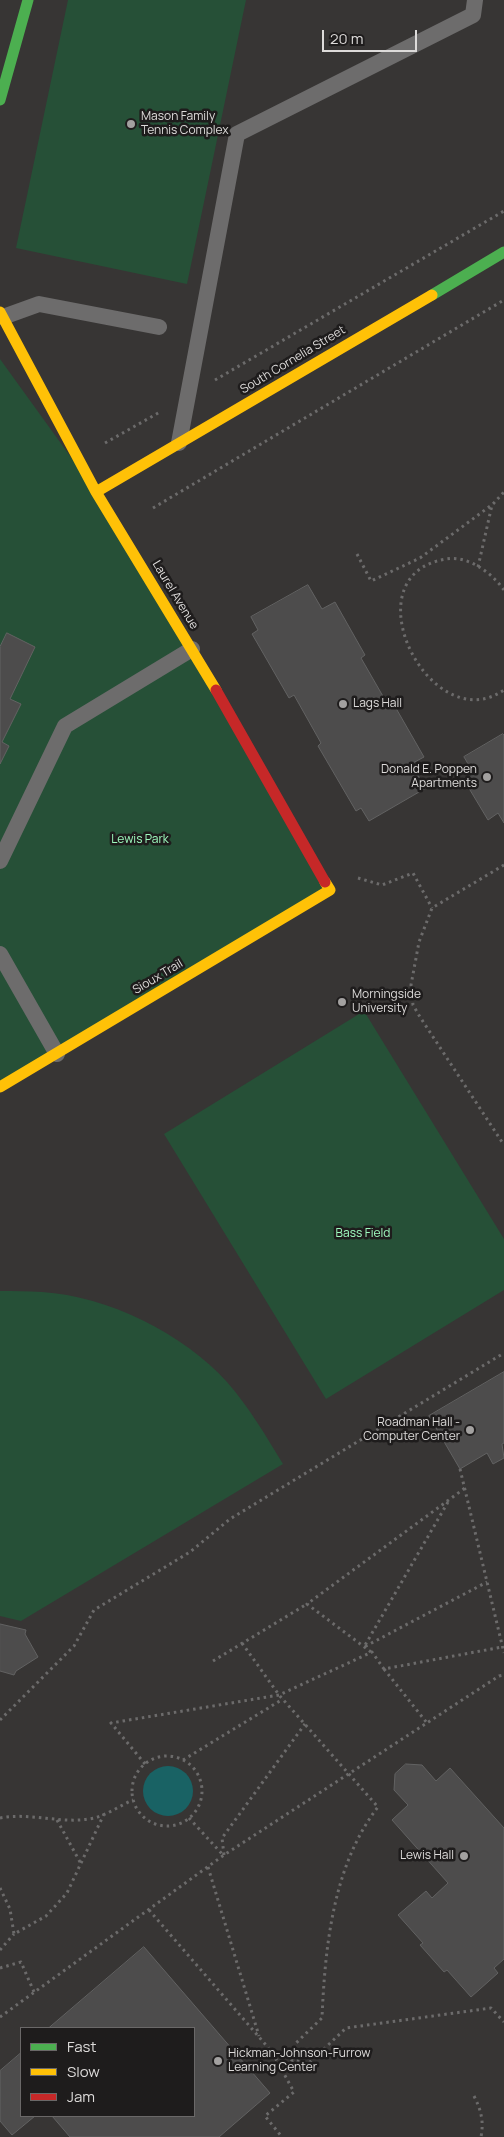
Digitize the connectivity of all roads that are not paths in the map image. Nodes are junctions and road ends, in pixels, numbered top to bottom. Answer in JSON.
{"nodes":[{"id":1,"x":28,"y":0,"type":"edge"},
{"id":2,"x":475,"y":0,"type":"edge"},
{"id":3,"x":0,"y":100,"type":"edge"},
{"id":4,"x":504,"y":252,"type":"edge"},
{"id":5,"x":1,"y":314,"type":"edge"},
{"id":6,"x":159,"y":327,"type":"dead end"},
{"id":7,"x":180,"y":443,"type":"junction"},
{"id":8,"x":96,"y":492,"type":"junction"},
{"id":9,"x":192,"y":649,"type":"junction"},
{"id":10,"x":0,"y":861,"type":"edge"},
{"id":11,"x":330,"y":890,"type":"joint"},
{"id":12,"x":0,"y":954,"type":"edge"},
{"id":13,"x":57,"y":1054,"type":"junction"},
{"id":14,"x":0,"y":1087,"type":"edge"}],
"edges":[{"from":1,"to":3,"type":"street"},
{"from":2,"to":7,"type":"lane"},
{"from":4,"to":7,"type":"street","name":"South Cornelia Street"},
{"from":5,"to":6,"type":"lane"},
{"from":5,"to":8,"type":"street","name":"Laurel Avenue"},
{"from":7,"to":8,"type":"street","name":"South Cornelia Street"},
{"from":8,"to":9,"type":"street","name":"Laurel Avenue"},
{"from":9,"to":10,"type":"lane"},
{"from":9,"to":11,"type":"street","name":"Laurel Avenue"},
{"from":11,"to":13,"type":"street","name":"Sioux Trail"},
{"from":12,"to":13,"type":"lane"},
{"from":13,"to":14,"type":"street","name":"Sioux Trail"}]}
